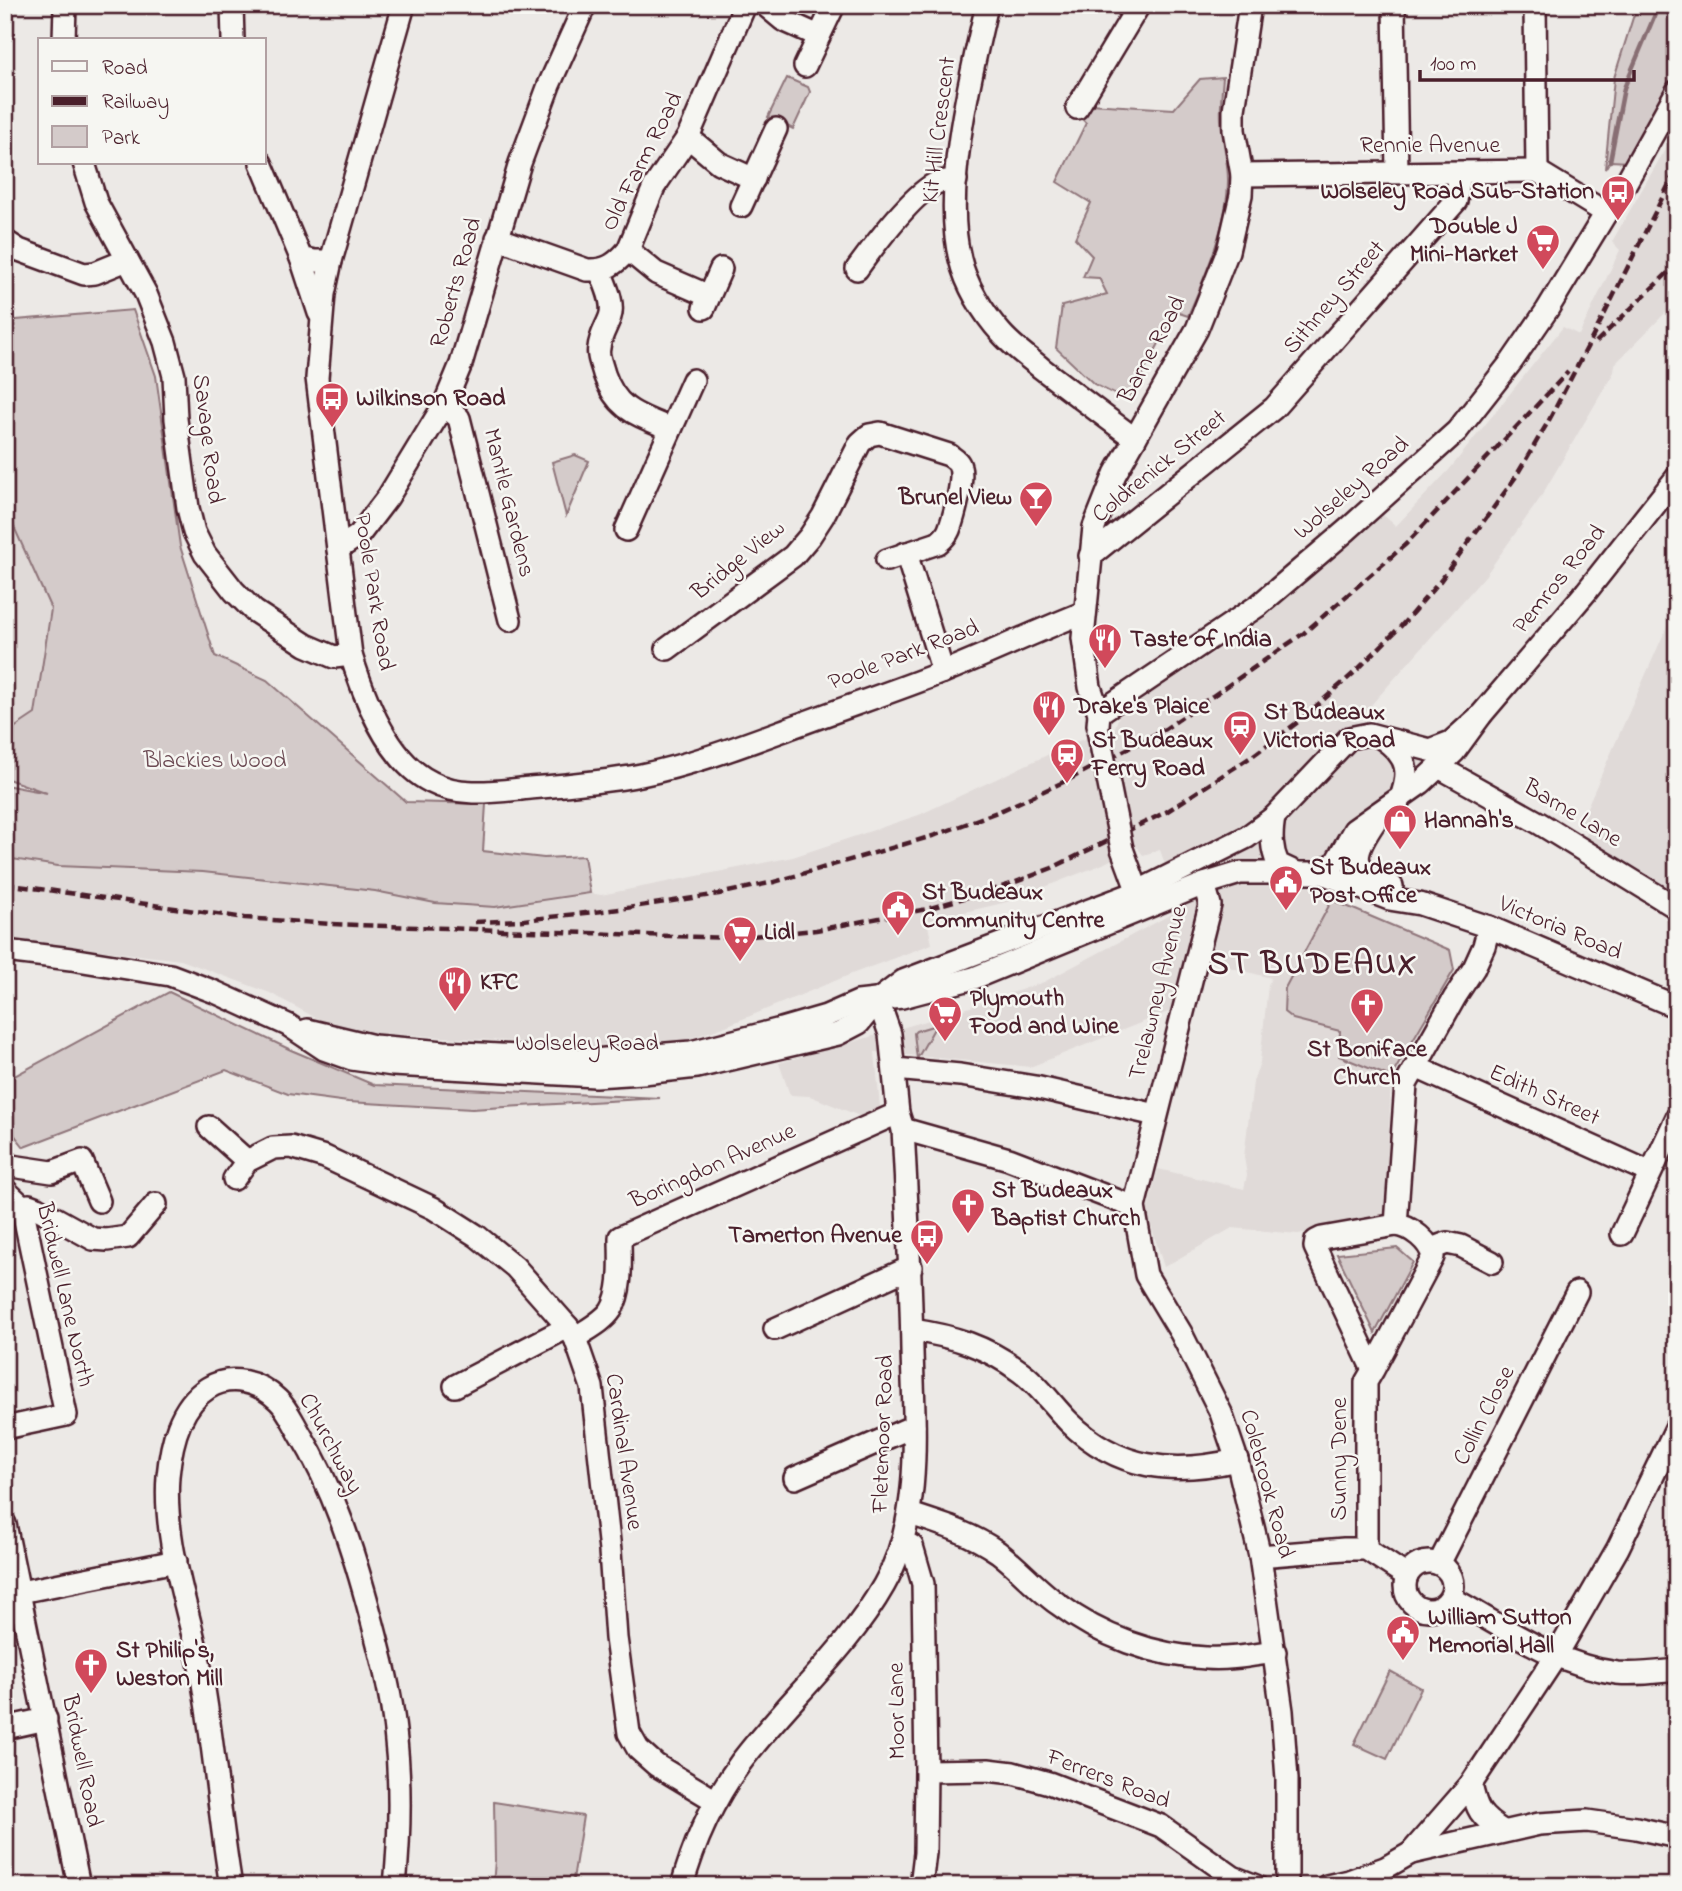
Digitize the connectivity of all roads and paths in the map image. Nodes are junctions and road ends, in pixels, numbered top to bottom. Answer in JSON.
{"nodes":[{"id":1,"x":65,"y":5,"type":"edge"},
{"id":2,"x":232,"y":5,"type":"edge"},
{"id":3,"x":404,"y":5,"type":"edge"},
{"id":4,"x":585,"y":5,"type":"edge"},
{"id":5,"x":746,"y":5,"type":"edge"},
{"id":6,"x":765,"y":5,"type":"edge"},
{"id":7,"x":834,"y":5,"type":"edge"},
{"id":8,"x":987,"y":5,"type":"edge"},
{"id":9,"x":1139,"y":5,"type":"edge"},
{"id":10,"x":1250,"y":5,"type":"edge"},
{"id":11,"x":1394,"y":5,"type":"edge"},
{"id":12,"x":1535,"y":5,"type":"edge"},
{"id":13,"x":819,"y":36,"type":"junction"},
{"id":14,"x":64,"y":38,"type":"edge"},
{"id":15,"x":233,"y":38,"type":"edge"},
{"id":16,"x":804,"y":66,"type":"dead end"},
{"id":17,"x":1677,"y":91,"type":"edge"},
{"id":18,"x":1077,"y":108,"type":"dead end"},
{"id":19,"x":776,"y":129,"type":"dead end"},
{"id":20,"x":688,"y":137,"type":"junction"},
{"id":21,"x":83,"y":164,"type":"edge"},
{"id":22,"x":261,"y":164,"type":"edge"},
{"id":23,"x":1537,"y":171,"type":"junction"},
{"id":24,"x":1397,"y":172,"type":"junction"},
{"id":25,"x":1460,"y":173,"type":"junction"},
{"id":26,"x":1242,"y":175,"type":"junction"},
{"id":27,"x":754,"y":179,"type":"junction"},
{"id":28,"x":956,"y":180,"type":"junction"},
{"id":29,"x":741,"y":206,"type":"dead end"},
{"id":30,"x":1606,"y":213,"type":"junction"},
{"id":31,"x":497,"y":238,"type":"junction"},
{"id":32,"x":5,"y":241,"type":"edge"},
{"id":33,"x":628,"y":250,"type":"junction"},
{"id":34,"x":861,"y":255,"type":"dead end"},
{"id":35,"x":301,"y":258,"type":"junction"},
{"id":36,"x":127,"y":260,"type":"junction"},
{"id":37,"x":331,"y":261,"type":"junction"},
{"id":38,"x":721,"y":270,"type":"dead end"},
{"id":39,"x":600,"y":271,"type":"junction"},
{"id":40,"x":322,"y":319,"type":"junction"},
{"id":41,"x":693,"y":380,"type":"dead end"},
{"id":42,"x":444,"y":405,"type":"junction"},
{"id":43,"x":1262,"y":419,"type":"joint"},
{"id":44,"x":671,"y":429,"type":"junction"},
{"id":45,"x":1135,"y":439,"type":"junction"},
{"id":46,"x":1677,"y":477,"type":"edge"},
{"id":47,"x":626,"y":530,"type":"dead end"},
{"id":48,"x":338,"y":550,"type":"junction"},
{"id":49,"x":1090,"y":556,"type":"junction"},
{"id":50,"x":1085,"y":612,"type":"junction"},
{"id":51,"x":510,"y":620,"type":"dead end"},
{"id":52,"x":667,"y":649,"type":"dead end"},
{"id":53,"x":351,"y":655,"type":"junction"},
{"id":54,"x":943,"y":672,"type":"junction"},
{"id":55,"x":1481,"y":715,"type":"junction"},
{"id":56,"x":1099,"y":721,"type":"junction"},
{"id":57,"x":1381,"y":737,"type":"junction"},
{"id":58,"x":1349,"y":738,"type":"joint"},
{"id":59,"x":1439,"y":767,"type":"junction"},
{"id":60,"x":1400,"y":800,"type":"junction"},
{"id":61,"x":1381,"y":813,"type":"junction"},
{"id":62,"x":1274,"y":817,"type":"junction"},
{"id":63,"x":1297,"y":873,"type":"junction"},
{"id":64,"x":1322,"y":873,"type":"junction"},
{"id":65,"x":1204,"y":884,"type":"junction"},
{"id":66,"x":1140,"y":900,"type":"junction"},
{"id":67,"x":1420,"y":904,"type":"junction"},
{"id":68,"x":1677,"y":908,"type":"edge"},
{"id":69,"x":1489,"y":927,"type":"junction"},
{"id":70,"x":5,"y":951,"type":"edge"},
{"id":71,"x":878,"y":1000,"type":"junction"},
{"id":72,"x":1677,"y":1007,"type":"edge"},
{"id":73,"x":1418,"y":1068,"type":"junction"},
{"id":74,"x":895,"y":1069,"type":"junction"},
{"id":75,"x":1156,"y":1115,"type":"junction"},
{"id":76,"x":1677,"y":1117,"type":"edge"},
{"id":77,"x":901,"y":1121,"type":"junction"},
{"id":78,"x":209,"y":1127,"type":"dead end"},
{"id":79,"x":247,"y":1161,"type":"junction"},
{"id":80,"x":5,"y":1165,"type":"edge"},
{"id":81,"x":1649,"y":1172,"type":"junction"},
{"id":82,"x":234,"y":1179,"type":"dead end"},
{"id":83,"x":5,"y":1191,"type":"edge"},
{"id":84,"x":99,"y":1201,"type":"dead end"},
{"id":85,"x":156,"y":1204,"type":"dead end"},
{"id":86,"x":22,"y":1206,"type":"junction"},
{"id":87,"x":1134,"y":1207,"type":"junction"},
{"id":88,"x":1396,"y":1225,"type":"junction"},
{"id":89,"x":1622,"y":1234,"type":"dead end"},
{"id":90,"x":1431,"y":1249,"type":"junction"},
{"id":91,"x":1492,"y":1262,"type":"dead end"},
{"id":92,"x":911,"y":1267,"type":"junction"},
{"id":93,"x":1577,"y":1292,"type":"dead end"},
{"id":94,"x":775,"y":1329,"type":"dead end"},
{"id":95,"x":912,"y":1330,"type":"junction"},
{"id":96,"x":571,"y":1332,"type":"junction"},
{"id":97,"x":1373,"y":1370,"type":"junction"},
{"id":98,"x":455,"y":1385,"type":"dead end"},
{"id":99,"x":914,"y":1426,"type":"junction"},
{"id":100,"x":1677,"y":1426,"type":"edge"},
{"id":101,"x":5,"y":1427,"type":"edge"},
{"id":102,"x":1237,"y":1460,"type":"junction"},
{"id":103,"x":795,"y":1478,"type":"dead end"},
{"id":104,"x":910,"y":1514,"type":"junction"},
{"id":105,"x":5,"y":1524,"type":"edge"},
{"id":106,"x":903,"y":1542,"type":"junction"},
{"id":107,"x":1366,"y":1549,"type":"junction"},
{"id":108,"x":1260,"y":1556,"type":"junction"},
{"id":109,"x":176,"y":1561,"type":"junction"},
{"id":110,"x":1439,"y":1564,"type":"junction"},
{"id":111,"x":1407,"y":1576,"type":"junction"},
{"id":112,"x":13,"y":1594,"type":"edge"},
{"id":113,"x":1451,"y":1598,"type":"junction"},
{"id":114,"x":1275,"y":1653,"type":"junction"},
{"id":115,"x":1556,"y":1656,"type":"junction"},
{"id":116,"x":1677,"y":1670,"type":"edge"},
{"id":117,"x":46,"y":1719,"type":"junction"},
{"id":118,"x":5,"y":1728,"type":"edge"},
{"id":119,"x":926,"y":1771,"type":"junction"},
{"id":120,"x":1471,"y":1784,"type":"junction"},
{"id":121,"x":716,"y":1801,"type":"junction"},
{"id":122,"x":1503,"y":1831,"type":"junction"},
{"id":123,"x":1677,"y":1837,"type":"edge"},
{"id":124,"x":1411,"y":1853,"type":"junction"},
{"id":125,"x":79,"y":1886,"type":"edge"},
{"id":126,"x":231,"y":1886,"type":"edge"},
{"id":127,"x":395,"y":1886,"type":"edge"},
{"id":128,"x":682,"y":1886,"type":"edge"},
{"id":129,"x":921,"y":1886,"type":"edge"},
{"id":130,"x":1256,"y":1886,"type":"edge"},
{"id":131,"x":1287,"y":1886,"type":"edge"},
{"id":132,"x":1327,"y":1886,"type":"edge"}],
"edges":[{"from":1,"to":14,"type":"street"},
{"from":2,"to":15,"type":"street"},
{"from":3,"to":37,"type":"street","name":"Poole Park Road"},
{"from":4,"to":31,"type":"street","name":"Roberts Road"},
{"from":5,"to":20,"type":"street","name":"Old Farm Road"},
{"from":6,"to":13,"type":"street"},
{"from":7,"to":13,"type":"street"},
{"from":8,"to":28,"type":"street","name":"Kit Hill Crescent"},
{"from":9,"to":18,"type":"street"},
{"from":10,"to":26,"type":"street","name":"Barne Road"},
{"from":11,"to":24,"type":"street"},
{"from":12,"to":23,"type":"street"},
{"from":13,"to":16,"type":"street"},
{"from":17,"to":30,"type":"street","name":"Wolseley Road"},
{"from":19,"to":27,"type":"street"},
{"from":20,"to":27,"type":"street"},
{"from":20,"to":33,"type":"street","name":"Old Farm Road"},
{"from":21,"to":36,"type":"street","name":"Savage Road"},
{"from":22,"to":35,"type":"street"},
{"from":23,"to":25,"type":"street","name":"Rennie Avenue"},
{"from":23,"to":30,"type":"street"},
{"from":24,"to":25,"type":"street","name":"Rennie Avenue"},
{"from":24,"to":26,"type":"street","name":"Rennie Avenue"},
{"from":25,"to":43,"type":"street","name":"Sithney Street"},
{"from":26,"to":45,"type":"street","name":"Barne Road"},
{"from":27,"to":29,"type":"street"},
{"from":28,"to":34,"type":"street"},
{"from":28,"to":45,"type":"street","name":"Kit Hill Crescent"},
{"from":30,"to":56,"type":"street","name":"Wolseley Road"},
{"from":31,"to":39,"type":"street"},
{"from":31,"to":42,"type":"street","name":"Roberts Road"},
{"from":32,"to":36,"type":"street"},
{"from":33,"to":38,"type":"street"},
{"from":33,"to":39,"type":"street","name":"Old Farm Road"},
{"from":35,"to":37,"type":"street"},
{"from":35,"to":40,"type":"street"},
{"from":36,"to":53,"type":"street","name":"Savage Road"},
{"from":37,"to":40,"type":"street","name":"Poole Park Road"},
{"from":39,"to":44,"type":"street"},
{"from":40,"to":48,"type":"street","name":"Poole Park Road"},
{"from":41,"to":44,"type":"street"},
{"from":42,"to":48,"type":"street","name":"Roberts Road"},
{"from":42,"to":51,"type":"street","name":"Mantle Gardens"},
{"from":43,"to":49,"type":"street","name":"Coldrenick Street"},
{"from":44,"to":47,"type":"street"},
{"from":45,"to":49,"type":"street","name":"Barne Road"},
{"from":46,"to":55,"type":"street","name":"Pemros Road"},
{"from":48,"to":53,"type":"street","name":"Poole Park Road"},
{"from":49,"to":50,"type":"street","name":"Barne Road"},
{"from":50,"to":54,"type":"street","name":"Poole Park Road"},
{"from":50,"to":56,"type":"street","name":"Barne Road"},
{"from":52,"to":54,"type":"street","name":"Bridge View"},
{"from":53,"to":54,"type":"street","name":"Poole Park Road"},
{"from":55,"to":57,"type":"street","name":"Pemros Road"},
{"from":55,"to":59,"type":"street","name":"Pemros Road"},
{"from":56,"to":66,"type":"street","bridge":true},
{"from":57,"to":58,"type":"street","name":"Pemros Road"},
{"from":57,"to":60,"type":"street"},
{"from":58,"to":62,"type":"street","name":"Wolseley Road"},
{"from":59,"to":60,"type":"street","name":"Pemros Road"},
{"from":59,"to":68,"type":"street","name":"Barne Lane"},
{"from":60,"to":61,"type":"street","name":"Pemros Road"},
{"from":61,"to":64,"type":"street","name":"Pemros Road"},
{"from":61,"to":67,"type":"street","name":"Victoria Road"},
{"from":62,"to":63,"type":"street"},
{"from":62,"to":66,"type":"street","name":"Wolseley Road"},
{"from":63,"to":64,"type":"street","name":"Victoria Road"},
{"from":63,"to":65,"type":"street","name":"Wolseley Road"},
{"from":64,"to":67,"type":"street","name":"Victoria Road"},
{"from":65,"to":66,"type":"street","name":"Wolseley Road"},
{"from":65,"to":75,"type":"street","name":"Trelawney Avenue"},
{"from":66,"to":71,"type":"street","name":"Wolseley Road"},
{"from":67,"to":69,"type":"street","name":"Victoria Road"},
{"from":69,"to":72,"type":"street","name":"Victoria Road"},
{"from":69,"to":73,"type":"street"},
{"from":70,"to":71,"type":"street","name":"Wolseley Road"},
{"from":71,"to":74,"type":"street","name":"Fletemoor Road"},
{"from":73,"to":81,"type":"street","name":"Edith Street"},
{"from":73,"to":88,"type":"street"},
{"from":74,"to":75,"type":"street"},
{"from":74,"to":77,"type":"street","name":"Fletemoor Road"},
{"from":75,"to":87,"type":"street","name":"Colebrook Road"},
{"from":76,"to":81,"type":"street"},
{"from":77,"to":87,"type":"street"},
{"from":77,"to":92,"type":"street","name":"Fletemoor Road"},
{"from":77,"to":96,"type":"street","name":"Boringdon Avenue"},
{"from":78,"to":79,"type":"street"},
{"from":79,"to":82,"type":"street"},
{"from":79,"to":96,"type":"street","name":"Cardinal Avenue"},
{"from":80,"to":84,"type":"street"},
{"from":81,"to":89,"type":"street"},
{"from":83,"to":86,"type":"street","name":"Bridwell Lane North"},
{"from":85,"to":86,"type":"street"},
{"from":86,"to":101,"type":"street","name":"Bridwell Lane North"},
{"from":87,"to":102,"type":"street","name":"Colebrook Road"},
{"from":88,"to":90,"type":"street"},
{"from":88,"to":97,"type":"street","name":"Sunny Dene"},
{"from":90,"to":91,"type":"street"},
{"from":90,"to":97,"type":"street","name":"Sunny Dene"},
{"from":92,"to":94,"type":"street"},
{"from":92,"to":95,"type":"street","name":"Fletemoor Road"},
{"from":93,"to":110,"type":"street","name":"Collin Close"},
{"from":95,"to":99,"type":"street","name":"Fletemoor Road"},
{"from":95,"to":102,"type":"street"},
{"from":96,"to":98,"type":"street"},
{"from":96,"to":121,"type":"street","name":"Cardinal Avenue"},
{"from":97,"to":107,"type":"street","name":"Sunny Dene"},
{"from":99,"to":103,"type":"street"},
{"from":99,"to":104,"type":"street","name":"Fletemoor Road"},
{"from":100,"to":115,"type":"street"},
{"from":102,"to":108,"type":"street","name":"Colebrook Road"},
{"from":104,"to":106,"type":"street","name":"Fletemoor Road"},
{"from":104,"to":114,"type":"street"},
{"from":105,"to":112,"type":"street","name":"Bridwell Road"},
{"from":106,"to":119,"type":"street","name":"Moor Lane"},
{"from":106,"to":121,"type":"street","name":"Fletemoor Road"},
{"from":107,"to":108,"type":"street"},
{"from":107,"to":111,"type":"street"},
{"from":108,"to":114,"type":"street","name":"Colebrook Road"},
{"from":109,"to":112,"type":"street"},
{"from":109,"to":126,"type":"street","name":"Churchway"},
{"from":109,"to":127,"type":"street","name":"Churchway"},
{"from":110,"to":111,"type":"street"},
{"from":110,"to":113,"type":"street"},
{"from":111,"to":113,"type":"street"},
{"from":112,"to":117,"type":"street","name":"Bridwell Road"},
{"from":113,"to":115,"type":"street"},
{"from":114,"to":131,"type":"street","name":"Colebrook Road"},
{"from":115,"to":116,"type":"street"},
{"from":115,"to":120,"type":"street"},
{"from":117,"to":118,"type":"street"},
{"from":117,"to":125,"type":"street","name":"Bridwell Road"},
{"from":119,"to":129,"type":"street","name":"Moor Lane"},
{"from":119,"to":130,"type":"street","name":"Ferrers Road"},
{"from":120,"to":122,"type":"street"},
{"from":120,"to":124,"type":"street"},
{"from":121,"to":128,"type":"street","name":"Fletemoor Road"},
{"from":122,"to":123,"type":"street"},
{"from":122,"to":124,"type":"street"},
{"from":124,"to":132,"type":"street"}]}
